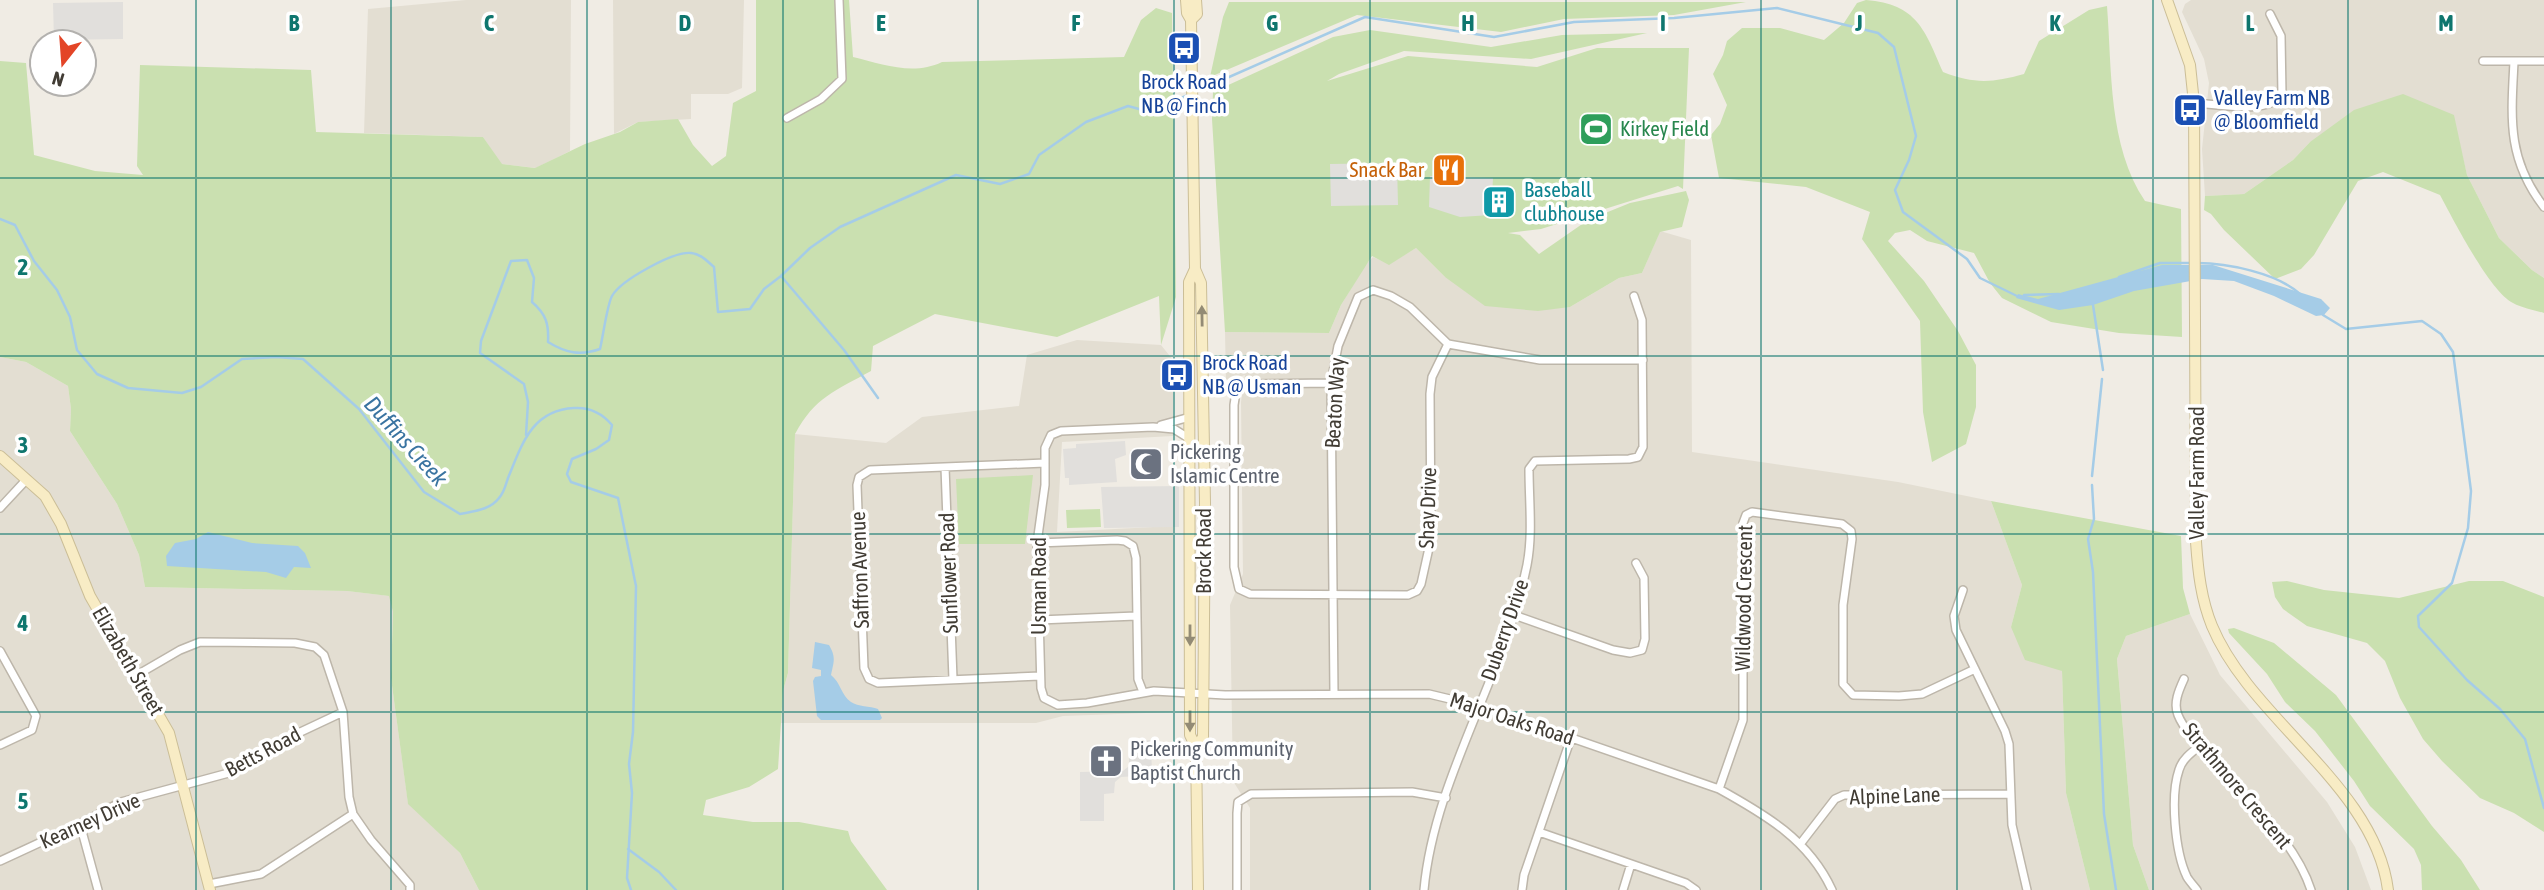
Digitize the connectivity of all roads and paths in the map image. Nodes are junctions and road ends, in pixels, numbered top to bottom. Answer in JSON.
{"nodes":[{"id":1,"x":839,"y":0,"type":"edge"},
{"id":2,"x":1186,"y":0,"type":"edge"},
{"id":3,"x":1196,"y":0,"type":"edge"},
{"id":4,"x":2167,"y":0,"type":"edge"},
{"id":5,"x":2270,"y":14,"type":"dead end"},
{"id":6,"x":1191,"y":20,"type":"junction"},
{"id":7,"x":2483,"y":61,"type":"dead end"},
{"id":8,"x":2544,"y":61,"type":"edge"},
{"id":9,"x":2514,"y":62,"type":"junction"},
{"id":10,"x":2194,"y":103,"type":"junction"},
{"id":11,"x":787,"y":118,"type":"dead end"},
{"id":12,"x":2544,"y":207,"type":"edge"},
{"id":13,"x":1195,"y":269,"type":"junction"},
{"id":14,"x":1634,"y":296,"type":"dead end"},
{"id":15,"x":1448,"y":344,"type":"junction"},
{"id":16,"x":1643,"y":360,"type":"junction"},
{"id":17,"x":1331,"y":383,"type":"junction"},
{"id":18,"x":1190,"y":417,"type":"junction"},
{"id":19,"x":1153,"y":427,"type":"junction"},
{"id":20,"x":1204,"y":433,"type":"junction"},
{"id":21,"x":1190,"y":439,"type":"junction"},
{"id":22,"x":0,"y":456,"type":"edge"},
{"id":23,"x":1045,"y":463,"type":"junction"},
{"id":24,"x":945,"y":467,"type":"junction"},
{"id":25,"x":27,"y":479,"type":"junction"},
{"id":26,"x":0,"y":508,"type":"edge"},
{"id":27,"x":1037,"y":543,"type":"junction"},
{"id":28,"x":1636,"y":563,"type":"dead end"},
{"id":29,"x":1963,"y":590,"type":"dead end"},
{"id":30,"x":1334,"y":594,"type":"junction"},
{"id":31,"x":1514,"y":615,"type":"junction"},
{"id":32,"x":1136,"y":616,"type":"junction"},
{"id":33,"x":1039,"y":620,"type":"junction"},
{"id":34,"x":0,"y":651,"type":"edge"},
{"id":35,"x":1975,"y":669,"type":"junction"},
{"id":36,"x":137,"y":675,"type":"junction"},
{"id":37,"x":1040,"y":676,"type":"junction"},
{"id":38,"x":953,"y":679,"type":"junction"},
{"id":39,"x":2184,"y":679,"type":"dead end"},
{"id":40,"x":1143,"y":692,"type":"junction"},
{"id":41,"x":1190,"y":692,"type":"junction"},
{"id":42,"x":1204,"y":694,"type":"junction"},
{"id":43,"x":1334,"y":694,"type":"junction"},
{"id":44,"x":1479,"y":706,"type":"junction"},
{"id":45,"x":343,"y":712,"type":"junction"},
{"id":46,"x":1571,"y":738,"type":"junction"},
{"id":47,"x":0,"y":745,"type":"edge"},
{"id":48,"x":2200,"y":746,"type":"junction"},
{"id":49,"x":1196,"y":747,"type":"junction"},
{"id":50,"x":182,"y":785,"type":"junction"},
{"id":51,"x":1719,"y":789,"type":"junction"},
{"id":52,"x":2010,"y":794,"type":"junction"},
{"id":53,"x":1446,"y":798,"type":"junction"},
{"id":54,"x":353,"y":814,"type":"junction"},
{"id":55,"x":80,"y":824,"type":"junction"},
{"id":56,"x":1539,"y":832,"type":"junction"},
{"id":57,"x":1801,"y":843,"type":"junction"},
{"id":58,"x":0,"y":861,"type":"edge"},
{"id":59,"x":1631,"y":864,"type":"junction"},
{"id":60,"x":209,"y":887,"type":"edge"},
{"id":61,"x":98,"y":890,"type":"edge"},
{"id":62,"x":410,"y":890,"type":"edge"},
{"id":63,"x":1198,"y":890,"type":"edge"},
{"id":64,"x":1237,"y":890,"type":"edge"},
{"id":65,"x":1424,"y":890,"type":"edge"},
{"id":66,"x":1522,"y":890,"type":"edge"},
{"id":67,"x":1623,"y":890,"type":"edge"},
{"id":68,"x":1696,"y":890,"type":"edge"},
{"id":69,"x":1832,"y":890,"type":"edge"},
{"id":70,"x":2028,"y":890,"type":"edge"},
{"id":71,"x":2197,"y":890,"type":"edge"},
{"id":72,"x":2311,"y":890,"type":"edge"},
{"id":73,"x":2388,"y":890,"type":"edge"}],
"edges":[{"from":1,"to":11,"type":"street"},
{"from":2,"to":6,"type":"street","name":"Brock Road"},
{"from":3,"to":6,"type":"street","name":"Brock Road"},
{"from":4,"to":10,"type":"street","name":"Valley Farm Road"},
{"from":5,"to":10,"type":"street"},
{"from":6,"to":13,"type":"street","name":"Brock Road"},
{"from":7,"to":9,"type":"street"},
{"from":8,"to":9,"type":"street"},
{"from":9,"to":12,"type":"street"},
{"from":10,"to":73,"type":"street","name":"Valley Farm Road"},
{"from":13,"to":18,"type":"street","name":"Brock Road"},
{"from":20,"to":13,"type":"street","name":"Brock Road","one_way":true},
{"from":14,"to":16,"type":"street","name":"Duberry Drive"},
{"from":15,"to":16,"type":"street"},
{"from":15,"to":17,"type":"street","name":"Beaton Way"},
{"from":15,"to":30,"type":"street","name":"Shay Drive"},
{"from":16,"to":31,"type":"street","name":"Duberry Drive"},
{"from":17,"to":30,"type":"street","name":"Beaton Way"},
{"from":17,"to":30,"type":"street","name":"Shay Drive"},
{"from":18,"to":19,"type":"street","name":"Usman Road"},
{"from":18,"to":20,"type":"street"},
{"from":18,"to":21,"type":"street","name":"Brock Road"},
{"from":19,"to":21,"type":"street","name":"Usman Road"},
{"from":19,"to":23,"type":"street","name":"Usman Road"},
{"from":20,"to":42,"type":"street","name":"Brock Road"},
{"from":21,"to":41,"type":"street","name":"Brock Road","one_way":true},
{"from":22,"to":25,"type":"street","name":"Elizabeth Street"},
{"from":23,"to":24,"type":"street","name":"Saffron Avenue"},
{"from":23,"to":27,"type":"street","name":"Usman Road"},
{"from":24,"to":38,"type":"street","name":"Sunflower Road"},
{"from":24,"to":38,"type":"street","name":"Saffron Avenue"},
{"from":25,"to":26,"type":"street"},
{"from":25,"to":36,"type":"street","name":"Elizabeth Street"},
{"from":27,"to":32,"type":"street"},
{"from":27,"to":33,"type":"street","name":"Usman Road"},
{"from":28,"to":31,"type":"street"},
{"from":29,"to":35,"type":"street"},
{"from":30,"to":43,"type":"street","name":"Beaton Way"},
{"from":31,"to":44,"type":"street","name":"Duberry Drive"},
{"from":32,"to":33,"type":"street"},
{"from":32,"to":40,"type":"street"},
{"from":33,"to":37,"type":"street","name":"Usman Road"},
{"from":34,"to":47,"type":"street"},
{"from":35,"to":51,"type":"street","name":"Wildwood Crescent"},
{"from":35,"to":52,"type":"street"},
{"from":36,"to":45,"type":"street"},
{"from":36,"to":50,"type":"street","name":"Elizabeth Street"},
{"from":37,"to":38,"type":"street","name":"Saffron Avenue"},
{"from":37,"to":40,"type":"street","name":"Usman Road"},
{"from":39,"to":48,"type":"street","name":"Strathmore Crescent"},
{"from":40,"to":41,"type":"street","name":"Major Oaks Road"},
{"from":41,"to":42,"type":"street","name":"Major Oaks Road"},
{"from":41,"to":49,"type":"street","name":"Brock Road","one_way":true},
{"from":42,"to":43,"type":"street","name":"Major Oaks Road"},
{"from":42,"to":49,"type":"street","name":"Brock Road"},
{"from":43,"to":44,"type":"street","name":"Major Oaks Road"},
{"from":44,"to":46,"type":"street","name":"Major Oaks Road"},
{"from":44,"to":53,"type":"street","name":"Duberry Drive"},
{"from":45,"to":50,"type":"street","name":"Betts Road"},
{"from":45,"to":54,"type":"street"},
{"from":46,"to":51,"type":"street","name":"Major Oaks Road"},
{"from":46,"to":56,"type":"street"},
{"from":48,"to":71,"type":"street"},
{"from":48,"to":72,"type":"street","name":"Strathmore Crescent"},
{"from":49,"to":63,"type":"street","name":"Brock Road"},
{"from":50,"to":55,"type":"street","name":"Kearney Drive"},
{"from":50,"to":60,"type":"street","name":"Elizabeth Street"},
{"from":51,"to":57,"type":"street","name":"Major Oaks Road"},
{"from":52,"to":57,"type":"street","name":"Alpine Lane"},
{"from":52,"to":70,"type":"street"},
{"from":53,"to":64,"type":"street"},
{"from":53,"to":65,"type":"street","name":"Duberry Drive"},
{"from":54,"to":60,"type":"street"},
{"from":54,"to":62,"type":"street"},
{"from":55,"to":58,"type":"street","name":"Kearney Drive"},
{"from":55,"to":61,"type":"street"},
{"from":56,"to":59,"type":"street"},
{"from":56,"to":66,"type":"street"},
{"from":57,"to":69,"type":"street","name":"Major Oaks Road"},
{"from":59,"to":67,"type":"street"},
{"from":59,"to":68,"type":"street"}]}
